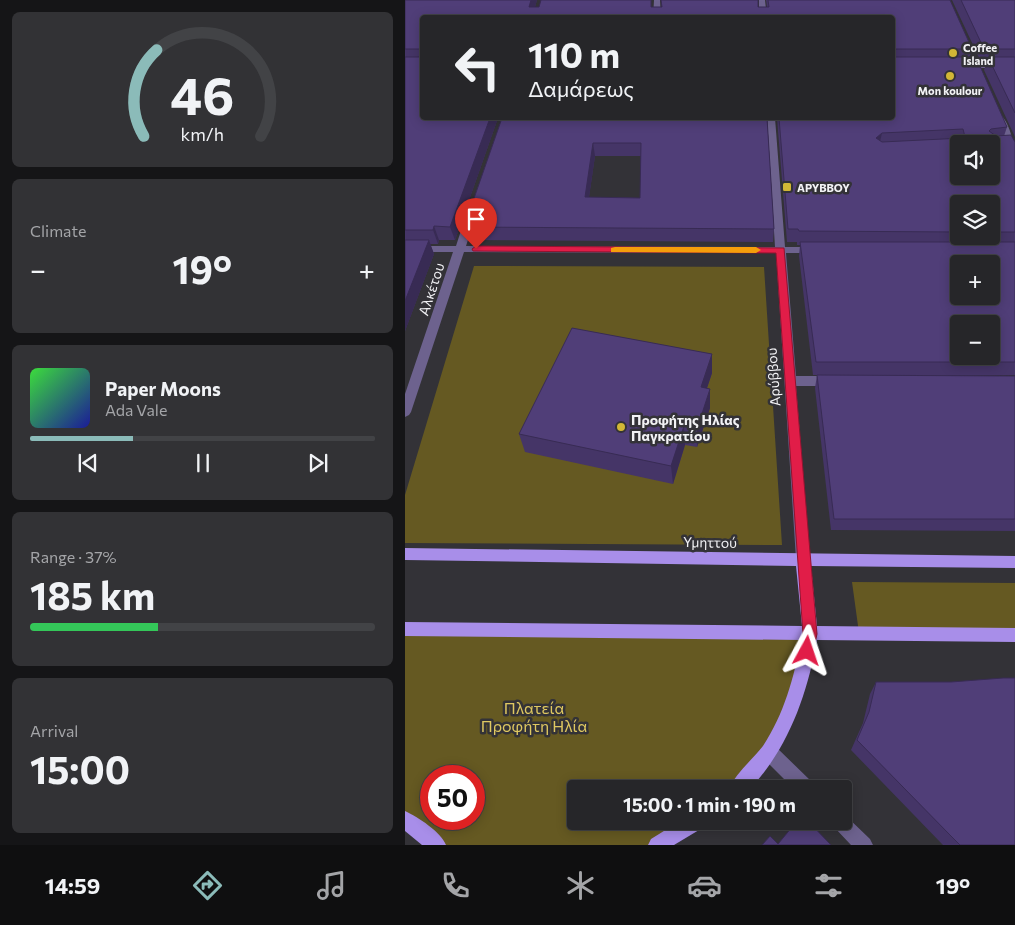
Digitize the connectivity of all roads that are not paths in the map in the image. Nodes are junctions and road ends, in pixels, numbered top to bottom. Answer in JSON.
{"nodes":[{"id":1,"x":657,"y":0,"type":"edge"},
{"id":2,"x":762,"y":0,"type":"edge"},
{"id":3,"x":657,"y":15,"type":"edge"},
{"id":4,"x":763,"y":15,"type":"edge"},
{"id":5,"x":974,"y":62,"type":"junction"},
{"id":6,"x":950,"y":66,"type":"edge"},
{"id":7,"x":1015,"y":66,"type":"edge"},
{"id":8,"x":980,"y":74,"type":"edge"},
{"id":9,"x":995,"y":109,"type":"edge"},
{"id":10,"x":771,"y":120,"type":"edge"},
{"id":11,"x":1013,"y":144,"type":"edge"},
{"id":12,"x":1001,"y":145,"type":"edge"},
{"id":13,"x":1015,"y":154,"type":"edge"},
{"id":14,"x":475,"y":202,"type":"edge"},
{"id":15,"x":405,"y":249,"type":"edge"},
{"id":16,"x":459,"y":249,"type":"junction"},
{"id":17,"x":780,"y":250,"type":"junction"},
{"id":18,"x":829,"y":250,"type":"edge"},
{"id":19,"x":790,"y":381,"type":"junction"},
{"id":20,"x":849,"y":381,"type":"edge"},
{"id":21,"x":405,"y":412,"type":"edge"},
{"id":22,"x":405,"y":554,"type":"edge"},
{"id":23,"x":803,"y":559,"type":"junction"},
{"id":24,"x":1015,"y":562,"type":"edge"},
{"id":25,"x":405,"y":629,"type":"edge"},
{"id":26,"x":810,"y":634,"type":"junction"},
{"id":27,"x":1015,"y":635,"type":"edge"},
{"id":28,"x":769,"y":752,"type":"junction"},
{"id":29,"x":747,"y":780,"type":"edge"},
{"id":30,"x":798,"y":780,"type":"edge"},
{"id":31,"x":405,"y":820,"type":"edge"},
{"id":32,"x":683,"y":830,"type":"edge"},
{"id":33,"x":849,"y":830,"type":"edge"},
{"id":34,"x":437,"y":845,"type":"edge"},
{"id":35,"x":657,"y":845,"type":"edge"},
{"id":36,"x":864,"y":845,"type":"edge"}],
"edges":[{"from":1,"to":3,"type":"street"},
{"from":2,"to":4,"type":"street"},
{"from":5,"to":6,"type":"main road"},
{"from":5,"to":7,"type":"main road"},
{"from":5,"to":8,"type":"street"},
{"from":9,"to":11,"type":"street"},
{"from":10,"to":17,"type":"street","name":"Αρύββου"},
{"from":11,"to":12,"type":"street"},
{"from":11,"to":13,"type":"street"},
{"from":14,"to":16,"type":"street","name":"Αλκέτου"},
{"from":15,"to":16,"type":"street"},
{"from":16,"to":17,"type":"street"},
{"from":16,"to":21,"type":"street","name":"Αλκέτου"},
{"from":17,"to":18,"type":"street"},
{"from":17,"to":19,"type":"street","name":"Αρύββου"},
{"from":19,"to":20,"type":"street"},
{"from":19,"to":23,"type":"street","name":"Αρύββου"},
{"from":22,"to":23,"type":"main road","name":"Υμηττού"},
{"from":23,"to":24,"type":"main road","name":"Υμηττού"},
{"from":23,"to":26,"type":"main road","name":"Αρύββου"},
{"from":25,"to":26,"type":"main road"},
{"from":26,"to":27,"type":"main road"},
{"from":26,"to":28,"type":"main road"},
{"from":28,"to":29,"type":"main road"},
{"from":28,"to":30,"type":"street"},
{"from":31,"to":34,"type":"main road"},
{"from":32,"to":35,"type":"main road"},
{"from":33,"to":36,"type":"street"}]}
